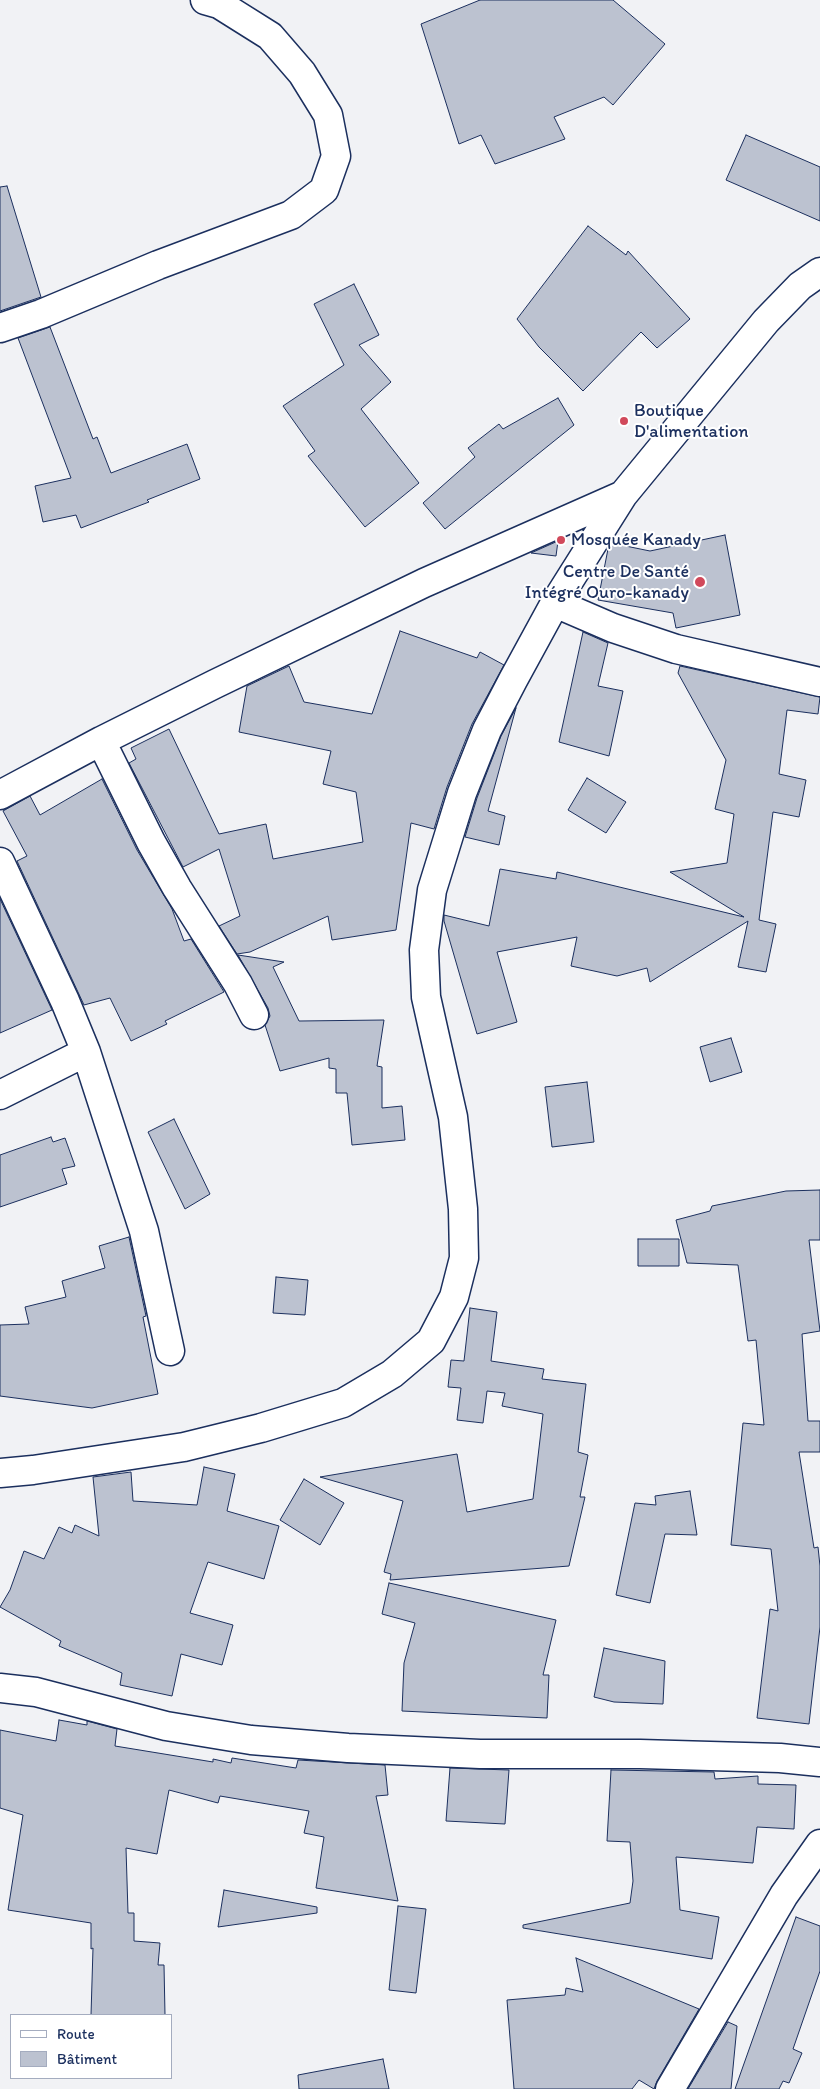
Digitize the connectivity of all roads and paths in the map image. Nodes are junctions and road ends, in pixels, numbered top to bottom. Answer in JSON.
{"nodes":[{"id":1,"x":206,"y":0,"type":"edge"},
{"id":2,"x":820,"y":272,"type":"edge"},
{"id":3,"x":0,"y":328,"type":"edge"},
{"id":4,"x":623,"y":495,"type":"junction"},
{"id":5,"x":556,"y":603,"type":"junction"},
{"id":6,"x":820,"y":682,"type":"edge"},
{"id":7,"x":101,"y":740,"type":"junction"},
{"id":8,"x":0,"y":795,"type":"edge"},
{"id":9,"x":0,"y":862,"type":"edge"},
{"id":10,"x":254,"y":1015,"type":"dead end"},
{"id":11,"x":86,"y":1052,"type":"junction"},
{"id":12,"x":0,"y":1095,"type":"edge"},
{"id":13,"x":170,"y":1351,"type":"dead end"},
{"id":14,"x":0,"y":1473,"type":"edge"},
{"id":15,"x":0,"y":1688,"type":"edge"},
{"id":16,"x":820,"y":1762,"type":"edge"},
{"id":17,"x":820,"y":1844,"type":"edge"},
{"id":18,"x":670,"y":2089,"type":"edge"}],
"edges":[{"from":1,"to":3,"type":"street"},
{"from":2,"to":4,"type":"street"},
{"from":4,"to":5,"type":"street"},
{"from":4,"to":7,"type":"street"},
{"from":5,"to":6,"type":"street"},
{"from":5,"to":14,"type":"street"},
{"from":7,"to":8,"type":"street"},
{"from":7,"to":10,"type":"street"},
{"from":9,"to":11,"type":"street"},
{"from":11,"to":12,"type":"street"},
{"from":11,"to":13,"type":"street"},
{"from":15,"to":16,"type":"street"},
{"from":17,"to":18,"type":"street"}]}
